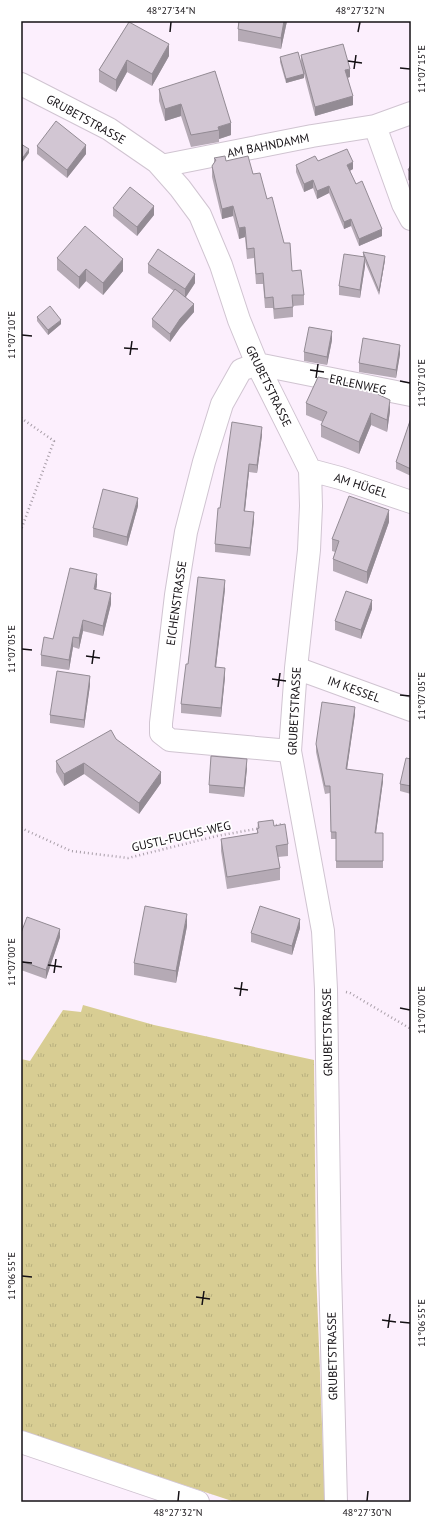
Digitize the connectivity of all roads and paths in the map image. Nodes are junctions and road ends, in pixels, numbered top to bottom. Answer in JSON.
{"nodes":[{"id":1,"x":21,"y":84,"type":"edge"},
{"id":2,"x":411,"y":113,"type":"edge"},
{"id":3,"x":375,"y":126,"type":"junction"},
{"id":4,"x":161,"y":166,"type":"junction"},
{"id":5,"x":411,"y":219,"type":"edge"},
{"id":6,"x":257,"y":364,"type":"junction"},
{"id":7,"x":411,"y":394,"type":"edge"},
{"id":8,"x":21,"y":418,"type":"edge"},
{"id":9,"x":310,"y":470,"type":"junction"},
{"id":10,"x":411,"y":502,"type":"edge"},
{"id":11,"x":21,"y":530,"type":"edge"},
{"id":12,"x":296,"y":668,"type":"junction"},
{"id":13,"x":411,"y":710,"type":"edge"},
{"id":14,"x":290,"y":751,"type":"junction"},
{"id":15,"x":303,"y":821,"type":"junction"},
{"id":16,"x":21,"y":828,"type":"edge"},
{"id":17,"x":326,"y":989,"type":"junction"},
{"id":18,"x":411,"y":1029,"type":"edge"},
{"id":19,"x":21,"y":1442,"type":"edge"},
{"id":20,"x":198,"y":1502,"type":"edge"},
{"id":21,"x":336,"y":1502,"type":"edge"}],
"edges":[{"from":1,"to":4,"type":"street","name":"GRUBETSTRASSE"},
{"from":2,"to":3,"type":"street","name":"AM BAHNDAMM"},
{"from":3,"to":4,"type":"street","name":"AM BAHNDAMM"},
{"from":3,"to":5,"type":"street"},
{"from":4,"to":6,"type":"street","name":"GRUBETSTRASSE"},
{"from":6,"to":7,"type":"street","name":"ERLENWEG"},
{"from":6,"to":9,"type":"street","name":"GRUBETSTRASSE"},
{"from":6,"to":14,"type":"street","name":"EICHENSTRASSE"},
{"from":8,"to":11,"type":"path"},
{"from":9,"to":10,"type":"street","name":"AM HÜGEL"},
{"from":9,"to":12,"type":"street","name":"GRUBETSTRASSE"},
{"from":12,"to":13,"type":"street","name":"IM KESSEL"},
{"from":12,"to":14,"type":"street","name":"GRUBETSTRASSE"},
{"from":14,"to":15,"type":"street","name":"GRUBETSTRASSE"},
{"from":15,"to":16,"type":"path","name":"GUSTL-FUCHS-WEG"},
{"from":15,"to":17,"type":"street","name":"GRUBETSTRASSE"},
{"from":17,"to":18,"type":"path"},
{"from":17,"to":21,"type":"street","name":"GRUBETSTRASSE"},
{"from":19,"to":20,"type":"street"}]}
